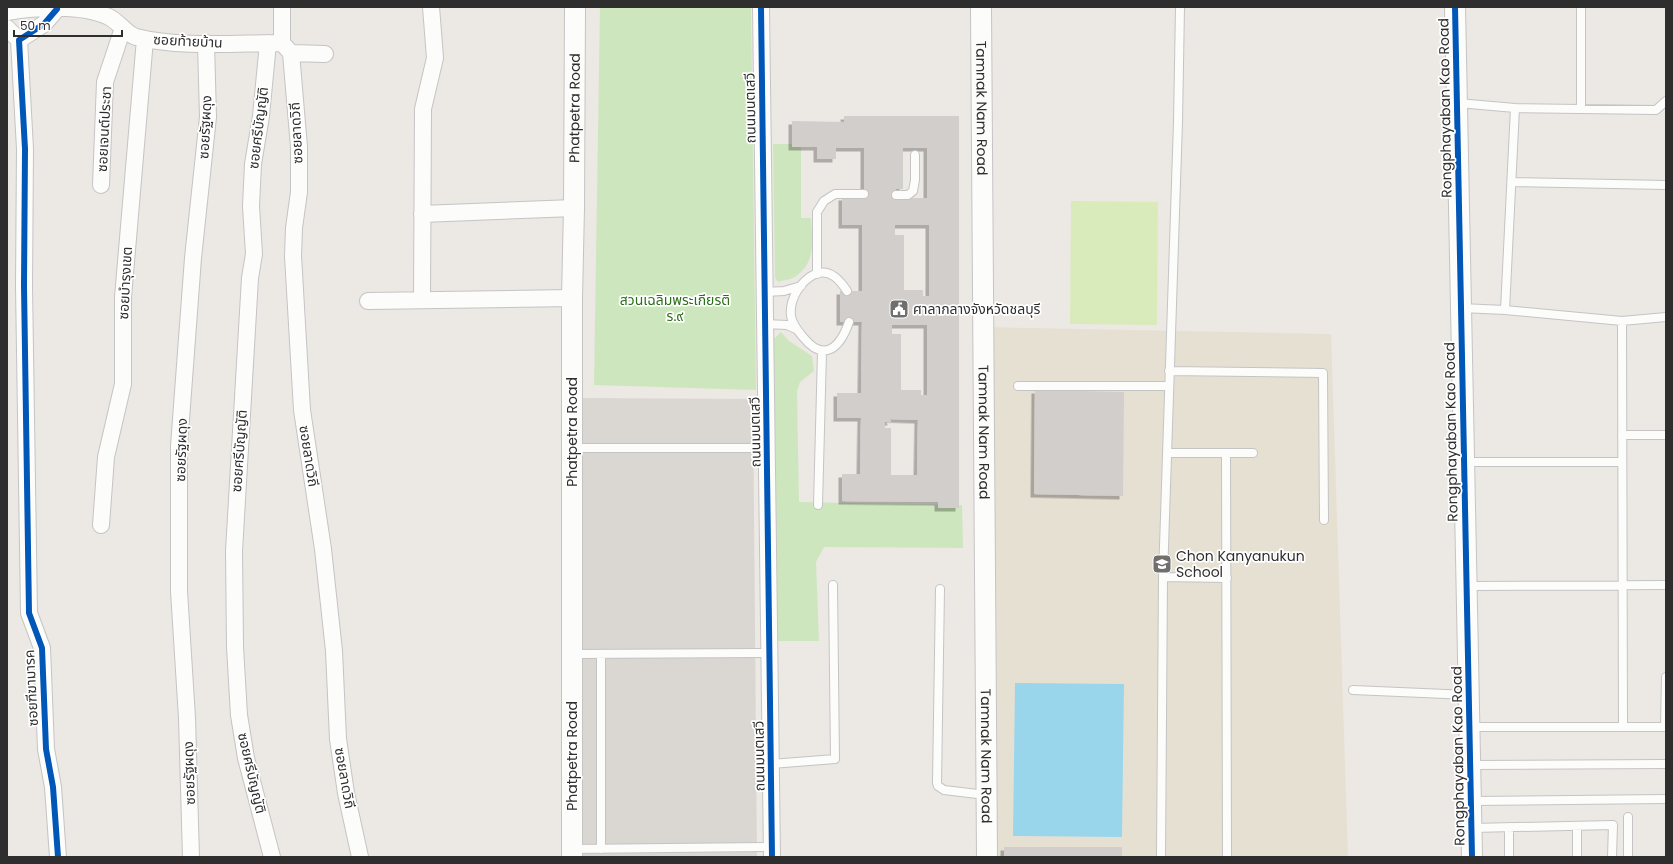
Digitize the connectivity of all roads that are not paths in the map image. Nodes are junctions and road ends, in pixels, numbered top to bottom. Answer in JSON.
{"nodes":[{"id":1,"x":282,"y":7,"type":"edge"},
{"id":2,"x":431,"y":7,"type":"edge"},
{"id":3,"x":575,"y":7,"type":"edge"},
{"id":4,"x":761,"y":7,"type":"edge"},
{"id":5,"x":981,"y":7,"type":"edge"},
{"id":6,"x":1180,"y":7,"type":"edge"},
{"id":7,"x":1469,"y":7,"type":"edge"},
{"id":8,"x":1581,"y":7,"type":"edge"},
{"id":9,"x":57,"y":9,"type":"junction"},
{"id":10,"x":7,"y":12,"type":"edge"},
{"id":11,"x":1455,"y":15,"type":"edge"},
{"id":12,"x":7,"y":28,"type":"edge"},
{"id":13,"x":124,"y":28,"type":"junction"},
{"id":14,"x":145,"y":39,"type":"junction"},
{"id":15,"x":19,"y":40,"type":"junction"},
{"id":16,"x":206,"y":43,"type":"junction"},
{"id":17,"x":280,"y":46,"type":"junction"},
{"id":18,"x":325,"y":54,"type":"dead end"},
{"id":19,"x":1666,"y":101,"type":"edge"},
{"id":20,"x":1457,"y":103,"type":"junction"},
{"id":21,"x":1515,"y":108,"type":"junction"},
{"id":22,"x":1581,"y":108,"type":"junction"},
{"id":23,"x":915,"y":155,"type":"dead end"},
{"id":24,"x":1512,"y":182,"type":"junction"},
{"id":25,"x":101,"y":185,"type":"dead end"},
{"id":26,"x":1666,"y":185,"type":"edge"},
{"id":27,"x":864,"y":194,"type":"dead end"},
{"id":28,"x":896,"y":195,"type":"dead end"},
{"id":29,"x":574,"y":208,"type":"junction"},
{"id":30,"x":422,"y":214,"type":"junction"},
{"id":31,"x":817,"y":274,"type":"junction"},
{"id":32,"x":801,"y":286,"type":"junction"},
{"id":33,"x":847,"y":291,"type":"dead end"},
{"id":34,"x":765,"y":292,"type":"junction"},
{"id":35,"x":572,"y":298,"type":"junction"},
{"id":36,"x":422,"y":299,"type":"junction"},
{"id":37,"x":368,"y":301,"type":"dead end"},
{"id":38,"x":1461,"y":308,"type":"junction"},
{"id":39,"x":1505,"y":310,"type":"junction"},
{"id":40,"x":1666,"y":317,"type":"edge"},
{"id":41,"x":1622,"y":321,"type":"junction"},
{"id":42,"x":849,"y":322,"type":"dead end"},
{"id":43,"x":765,"y":324,"type":"junction"},
{"id":44,"x":796,"y":329,"type":"junction"},
{"id":45,"x":822,"y":352,"type":"junction"},
{"id":46,"x":1169,"y":371,"type":"junction"},
{"id":47,"x":1018,"y":386,"type":"dead end"},
{"id":48,"x":1169,"y":386,"type":"junction"},
{"id":49,"x":1622,"y":435,"type":"junction"},
{"id":50,"x":1666,"y":435,"type":"edge"},
{"id":51,"x":572,"y":448,"type":"junction"},
{"id":52,"x":767,"y":448,"type":"junction"},
{"id":53,"x":1166,"y":453,"type":"junction"},
{"id":54,"x":1226,"y":453,"type":"junction"},
{"id":55,"x":1253,"y":453,"type":"dead end"},
{"id":56,"x":1464,"y":462,"type":"junction"},
{"id":57,"x":1622,"y":462,"type":"junction"},
{"id":58,"x":818,"y":504,"type":"dead end"},
{"id":59,"x":1324,"y":520,"type":"dead end"},
{"id":60,"x":101,"y":526,"type":"dead end"},
{"id":61,"x":1163,"y":577,"type":"junction"},
{"id":62,"x":1227,"y":578,"type":"junction"},
{"id":63,"x":833,"y":585,"type":"dead end"},
{"id":64,"x":1623,"y":585,"type":"junction"},
{"id":65,"x":1666,"y":585,"type":"edge"},
{"id":66,"x":1466,"y":586,"type":"junction"},
{"id":67,"x":940,"y":589,"type":"dead end"},
{"id":68,"x":769,"y":653,"type":"junction"},
{"id":69,"x":572,"y":654,"type":"junction"},
{"id":70,"x":601,"y":654,"type":"junction"},
{"id":71,"x":1666,"y":677,"type":"edge"},
{"id":72,"x":1353,"y":690,"type":"dead end"},
{"id":73,"x":1469,"y":695,"type":"junction"},
{"id":74,"x":1469,"y":727,"type":"junction"},
{"id":75,"x":1623,"y":727,"type":"junction"},
{"id":76,"x":771,"y":764,"type":"junction"},
{"id":77,"x":1666,"y":764,"type":"edge"},
{"id":78,"x":1470,"y":765,"type":"junction"},
{"id":79,"x":987,"y":795,"type":"junction"},
{"id":80,"x":1666,"y":799,"type":"edge"},
{"id":81,"x":1471,"y":801,"type":"junction"},
{"id":82,"x":1628,"y":817,"type":"dead end"},
{"id":83,"x":1577,"y":826,"type":"junction"},
{"id":84,"x":1509,"y":827,"type":"junction"},
{"id":85,"x":1471,"y":828,"type":"junction"},
{"id":86,"x":601,"y":848,"type":"junction"},
{"id":87,"x":772,"y":852,"type":"edge"},
{"id":88,"x":572,"y":853,"type":"edge"},
{"id":89,"x":58,"y":857,"type":"edge"},
{"id":90,"x":191,"y":857,"type":"edge"},
{"id":91,"x":272,"y":857,"type":"edge"},
{"id":92,"x":360,"y":857,"type":"edge"},
{"id":93,"x":987,"y":857,"type":"edge"},
{"id":94,"x":1161,"y":857,"type":"edge"},
{"id":95,"x":1227,"y":857,"type":"edge"},
{"id":96,"x":1472,"y":857,"type":"edge"},
{"id":97,"x":1509,"y":857,"type":"edge"},
{"id":98,"x":1577,"y":857,"type":"edge"},
{"id":99,"x":1612,"y":857,"type":"edge"},
{"id":100,"x":1628,"y":857,"type":"edge"}],
"edges":[{"from":1,"to":17,"type":"street","name":"ซอยลาดวิถี"},
{"from":2,"to":30,"type":"street"},
{"from":3,"to":29,"type":"street","name":"Phatpetra Road"},
{"from":4,"to":34,"type":"street","name":"ถนนมนตเสวี"},
{"from":5,"to":79,"type":"street","name":"Tamnak Nam Road"},
{"from":6,"to":46,"type":"lane"},
{"from":7,"to":11,"type":"street"},
{"from":8,"to":22,"type":"lane"},
{"from":9,"to":10,"type":"street","name":"ซอยท้ายบ้าน"},
{"from":9,"to":13,"type":"street","name":"ซอยท้ายบ้าน"},
{"from":9,"to":15,"type":"street"},
{"from":11,"to":20,"type":"street","name":"Rongphayaban Kao Road"},
{"from":12,"to":15,"type":"street"},
{"from":13,"to":14,"type":"street","name":"ซอยท้ายบ้าน"},
{"from":13,"to":25,"type":"street","name":"ซอยเจนต์ประชา"},
{"from":14,"to":16,"type":"street","name":"ซอยท้ายบ้าน"},
{"from":14,"to":60,"type":"street","name":"ซอยบำรุงเขต"},
{"from":15,"to":89,"type":"street","name":"ซอยฑีฆามารค"},
{"from":16,"to":17,"type":"street","name":"ซอยท้ายบ้าน"},
{"from":16,"to":90,"type":"street","name":"ซอยรัฐผดุง"},
{"from":17,"to":18,"type":"street","name":"ซอยท้ายบ้าน"},
{"from":17,"to":91,"type":"street","name":"ซอยศรีบัญญัติ"},
{"from":17,"to":92,"type":"street","name":"ซอยลาดวิถี"},
{"from":19,"to":22,"type":"lane"},
{"from":20,"to":21,"type":"lane"},
{"from":20,"to":38,"type":"street","name":"Rongphayaban Kao Road"},
{"from":21,"to":22,"type":"lane"},
{"from":21,"to":24,"type":"lane"},
{"from":23,"to":28,"type":"lane"},
{"from":24,"to":26,"type":"lane"},
{"from":24,"to":39,"type":"lane"},
{"from":27,"to":31,"type":"lane"},
{"from":29,"to":30,"type":"street"},
{"from":29,"to":35,"type":"street","name":"Phatpetra Road"},
{"from":30,"to":36,"type":"street"},
{"from":31,"to":32,"type":"lane"},
{"from":31,"to":33,"type":"lane"},
{"from":32,"to":34,"type":"lane"},
{"from":32,"to":44,"type":"lane"},
{"from":34,"to":43,"type":"street","name":"ถนนมนตเสวี"},
{"from":35,"to":36,"type":"street"},
{"from":35,"to":51,"type":"street","name":"Phatpetra Road"},
{"from":36,"to":37,"type":"street"},
{"from":38,"to":39,"type":"lane"},
{"from":38,"to":56,"type":"street","name":"Rongphayaban Kao Road"},
{"from":39,"to":41,"type":"lane"},
{"from":40,"to":41,"type":"lane"},
{"from":41,"to":49,"type":"lane"},
{"from":42,"to":45,"type":"lane"},
{"from":43,"to":44,"type":"lane"},
{"from":43,"to":52,"type":"street","name":"ถนนมนตเสวี"},
{"from":44,"to":45,"type":"lane"},
{"from":45,"to":58,"type":"lane"},
{"from":46,"to":48,"type":"lane"},
{"from":46,"to":59,"type":"lane"},
{"from":47,"to":48,"type":"lane"},
{"from":48,"to":53,"type":"lane"},
{"from":49,"to":50,"type":"lane"},
{"from":49,"to":57,"type":"lane"},
{"from":51,"to":52,"type":"lane"},
{"from":51,"to":69,"type":"street","name":"Phatpetra Road"},
{"from":52,"to":68,"type":"street","name":"ถนนมนตเสวี"},
{"from":53,"to":54,"type":"lane"},
{"from":53,"to":61,"type":"lane"},
{"from":54,"to":55,"type":"lane"},
{"from":54,"to":62,"type":"lane"},
{"from":56,"to":57,"type":"lane"},
{"from":56,"to":66,"type":"street","name":"Rongphayaban Kao Road"},
{"from":57,"to":64,"type":"lane"},
{"from":61,"to":62,"type":"lane"},
{"from":61,"to":94,"type":"lane"},
{"from":62,"to":95,"type":"lane"},
{"from":63,"to":76,"type":"lane"},
{"from":64,"to":65,"type":"lane"},
{"from":64,"to":66,"type":"lane"},
{"from":64,"to":75,"type":"lane"},
{"from":66,"to":73,"type":"street","name":"Rongphayaban Kao Road"},
{"from":67,"to":79,"type":"lane"},
{"from":68,"to":70,"type":"lane"},
{"from":68,"to":76,"type":"street","name":"ถนนมนตเสวี"},
{"from":69,"to":70,"type":"lane"},
{"from":69,"to":88,"type":"street","name":"Phatpetra Road"},
{"from":70,"to":86,"type":"lane"},
{"from":71,"to":75,"type":"lane"},
{"from":72,"to":73,"type":"lane"},
{"from":73,"to":74,"type":"street","name":"Rongphayaban Kao Road"},
{"from":74,"to":75,"type":"lane"},
{"from":74,"to":78,"type":"street","name":"Rongphayaban Kao Road"},
{"from":76,"to":87,"type":"street","name":"ถนนมนตเสวี"},
{"from":77,"to":78,"type":"lane"},
{"from":78,"to":81,"type":"street","name":"Rongphayaban Kao Road"},
{"from":79,"to":93,"type":"street","name":"Tamnak Nam Road"},
{"from":80,"to":81,"type":"lane"},
{"from":81,"to":85,"type":"street","name":"Rongphayaban Kao Road"},
{"from":82,"to":100,"type":"lane"},
{"from":83,"to":84,"type":"lane"},
{"from":83,"to":98,"type":"lane"},
{"from":83,"to":99,"type":"lane"},
{"from":84,"to":85,"type":"lane"},
{"from":84,"to":97,"type":"lane"},
{"from":85,"to":96,"type":"street","name":"Rongphayaban Kao Road"},
{"from":86,"to":87,"type":"lane"},
{"from":86,"to":88,"type":"lane"}]}
